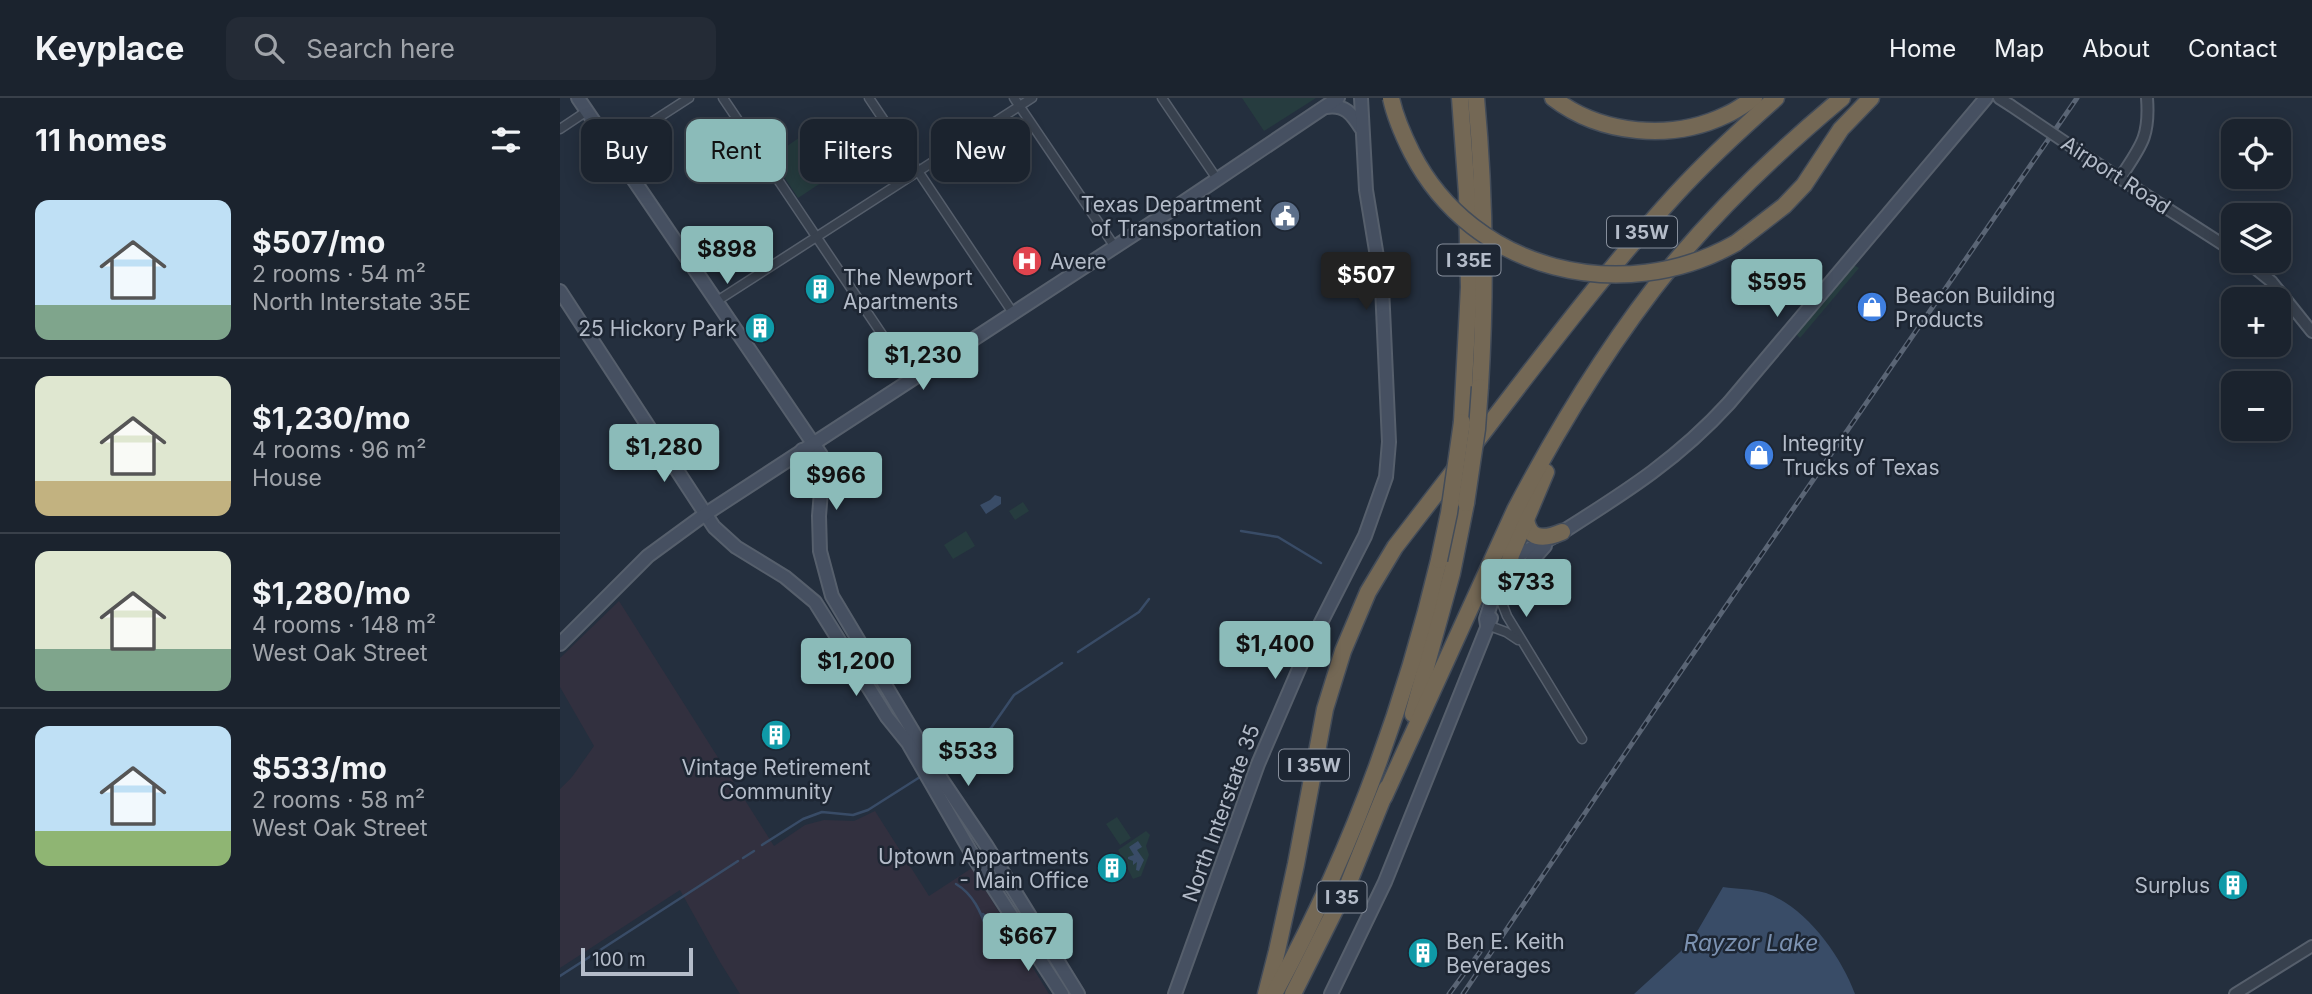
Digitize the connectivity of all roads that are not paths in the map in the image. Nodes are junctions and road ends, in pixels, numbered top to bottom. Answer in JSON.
{"nodes":[{"id":1,"x":579,"y":98,"type":"edge"},
{"id":2,"x":690,"y":98,"type":"edge"},
{"id":3,"x":723,"y":98,"type":"edge"},
{"id":4,"x":869,"y":98,"type":"edge"},
{"id":5,"x":1032,"y":98,"type":"edge"},
{"id":6,"x":1162,"y":98,"type":"edge"},
{"id":7,"x":1338,"y":98,"type":"edge"},
{"id":8,"x":1361,"y":98,"type":"edge"},
{"id":9,"x":1391,"y":98,"type":"edge"},
{"id":10,"x":1460,"y":98,"type":"edge"},
{"id":11,"x":1476,"y":98,"type":"edge"},
{"id":12,"x":1553,"y":98,"type":"edge"},
{"id":13,"x":1754,"y":98,"type":"edge"},
{"id":14,"x":1776,"y":98,"type":"edge"},
{"id":15,"x":1842,"y":98,"type":"edge"},
{"id":16,"x":1871,"y":98,"type":"edge"},
{"id":17,"x":1986,"y":98,"type":"edge"},
{"id":18,"x":1999,"y":98,"type":"edge"},
{"id":19,"x":2147,"y":98,"type":"edge"},
{"id":20,"x":1017,"y":102,"type":"edge"},
{"id":21,"x":1323,"y":107,"type":"junction"},
{"id":22,"x":587,"y":110,"type":"junction"},
{"id":23,"x":593,"y":119,"type":"edge"},
{"id":24,"x":657,"y":119,"type":"edge"},
{"id":25,"x":560,"y":129,"type":"edge"},
{"id":26,"x":1363,"y":129,"type":"junction"},
{"id":27,"x":918,"y":172,"type":"junction"},
{"id":28,"x":2120,"y":178,"type":"junction"},
{"id":29,"x":1217,"y":179,"type":"junction"},
{"id":30,"x":636,"y":182,"type":"edge"},
{"id":31,"x":817,"y":237,"type":"junction"},
{"id":32,"x":2221,"y":243,"type":"edge"},
{"id":33,"x":1115,"y":247,"type":"junction"},
{"id":34,"x":2261,"y":273,"type":"edge"},
{"id":35,"x":560,"y":291,"type":"edge"},
{"id":36,"x":717,"y":302,"type":"junction"},
{"id":37,"x":1013,"y":313,"type":"junction"},
{"id":38,"x":1625,"y":329,"type":"junction"},
{"id":39,"x":2312,"y":332,"type":"edge"},
{"id":40,"x":912,"y":379,"type":"junction"},
{"id":41,"x":814,"y":442,"type":"junction"},
{"id":42,"x":802,"y":450,"type":"junction"},
{"id":43,"x":821,"y":489,"type":"junction"},
{"id":44,"x":704,"y":515,"type":"junction"},
{"id":45,"x":1526,"y":516,"type":"junction"},
{"id":46,"x":1562,"y":532,"type":"junction"},
{"id":47,"x":1509,"y":561,"type":"junction"},
{"id":48,"x":1502,"y":595,"type":"junction"},
{"id":49,"x":832,"y":596,"type":"junction"},
{"id":50,"x":815,"y":602,"type":"junction"},
{"id":51,"x":1487,"y":625,"type":"junction"},
{"id":52,"x":560,"y":644,"type":"edge"},
{"id":53,"x":1525,"y":648,"type":"junction"},
{"id":54,"x":1582,"y":739,"type":"dead end"},
{"id":55,"x":1384,"y":797,"type":"junction"},
{"id":56,"x":2312,"y":946,"type":"edge"},
{"id":57,"x":1062,"y":994,"type":"edge"},
{"id":58,"x":1078,"y":994,"type":"edge"},
{"id":59,"x":1175,"y":994,"type":"edge"},
{"id":60,"x":1266,"y":994,"type":"edge"},
{"id":61,"x":1275,"y":994,"type":"edge"},
{"id":62,"x":1293,"y":994,"type":"edge"},
{"id":63,"x":1331,"y":994,"type":"edge"},
{"id":64,"x":2235,"y":994,"type":"edge"}],
"edges":[{"from":1,"to":22,"type":"main road"},
{"from":2,"to":24,"type":"street"},
{"from":3,"to":31,"type":"street"},
{"from":4,"to":27,"type":"street"},
{"from":5,"to":20,"type":"street"},
{"from":6,"to":29,"type":"street"},
{"from":7,"to":21,"type":"main road"},
{"from":8,"to":26,"type":"main road","name":"North Interstate 35"},
{"from":9,"to":16,"type":"highway","bridge":true},
{"from":10,"to":61,"type":"highway","number":"I 35E","bridge":true},
{"from":11,"to":55,"type":"highway","number":"I 35E","bridge":true},
{"from":12,"to":13,"type":"highway"},
{"from":14,"to":60,"type":"highway","number":"I 35W"},
{"from":15,"to":38,"type":"highway","number":"I 35W"},
{"from":17,"to":46,"type":"main road"},
{"from":18,"to":28,"type":"street","name":"Airport Road","bridge":true},
{"from":19,"to":28,"type":"street"},
{"from":20,"to":27,"type":"street"},
{"from":20,"to":33,"type":"street"},
{"from":21,"to":26,"type":"main road"},
{"from":21,"to":29,"type":"main road"},
{"from":22,"to":23,"type":"main road"},
{"from":22,"to":25,"type":"street"},
{"from":26,"to":59,"type":"main road","name":"North Interstate 35"},
{"from":27,"to":31,"type":"street"},
{"from":27,"to":37,"type":"street"},
{"from":28,"to":32,"type":"street","name":"Airport Road"},
{"from":29,"to":33,"type":"main road"},
{"from":30,"to":36,"type":"main road"},
{"from":31,"to":36,"type":"street"},
{"from":31,"to":40,"type":"street"},
{"from":33,"to":37,"type":"main road"},
{"from":34,"to":39,"type":"street"},
{"from":35,"to":44,"type":"main road"},
{"from":36,"to":41,"type":"main road"},
{"from":37,"to":40,"type":"main road"},
{"from":38,"to":45,"type":"highway"},
{"from":38,"to":55,"type":"highway","number":"I 35W"},
{"from":40,"to":41,"type":"main road"},
{"from":41,"to":42,"type":"main road"},
{"from":41,"to":43,"type":"main road"},
{"from":42,"to":43,"type":"main road"},
{"from":42,"to":44,"type":"main road"},
{"from":43,"to":49,"type":"main road"},
{"from":44,"to":50,"type":"main road"},
{"from":44,"to":52,"type":"main road"},
{"from":45,"to":46,"type":"highway"},
{"from":45,"to":47,"type":"highway"},
{"from":46,"to":47,"type":"main road"},
{"from":46,"to":48,"type":"main road"},
{"from":47,"to":48,"type":"highway"},
{"from":47,"to":51,"type":"main road"},
{"from":48,"to":51,"type":"main road"},
{"from":48,"to":53,"type":"street"},
{"from":49,"to":50,"type":"main road"},
{"from":49,"to":58,"type":"main road"},
{"from":50,"to":57,"type":"main road"},
{"from":51,"to":53,"type":"street"},
{"from":51,"to":63,"type":"main road"},
{"from":53,"to":54,"type":"street"},
{"from":55,"to":62,"type":"highway","number":"I 35"},
{"from":56,"to":64,"type":"street"}]}
